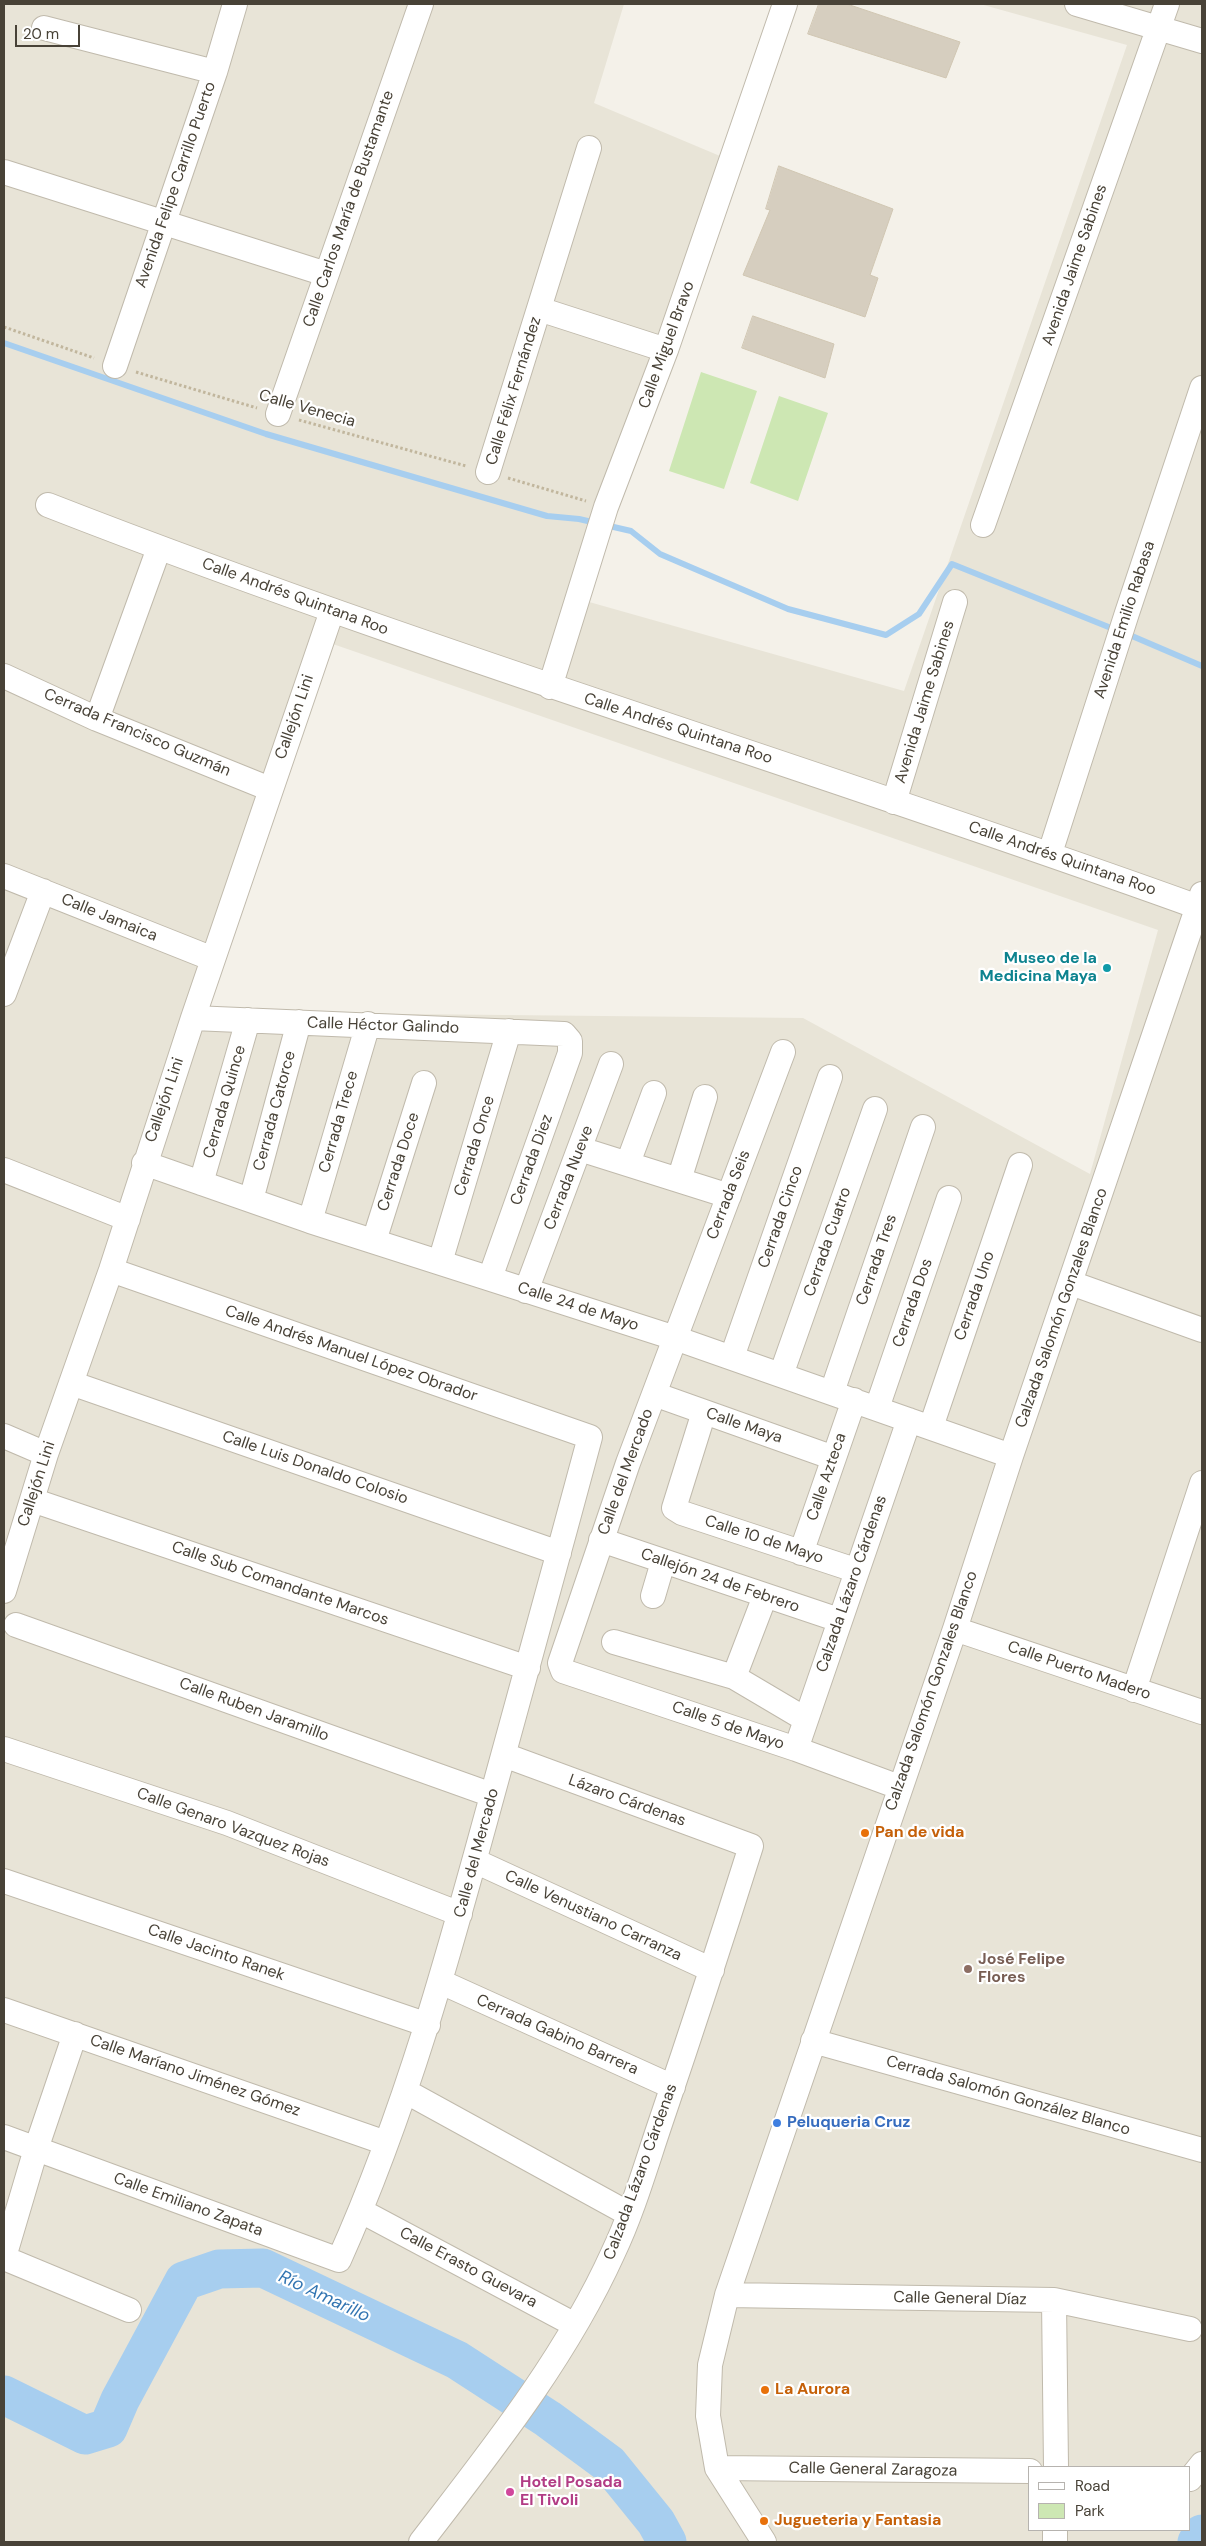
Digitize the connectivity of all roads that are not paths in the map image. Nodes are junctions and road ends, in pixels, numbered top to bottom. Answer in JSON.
{"nodes":[{"id":1,"x":235,"y":4,"type":"edge"},
{"id":2,"x":421,"y":4,"type":"edge"},
{"id":3,"x":785,"y":4,"type":"edge"},
{"id":4,"x":1077,"y":4,"type":"edge"},
{"id":5,"x":1167,"y":4,"type":"edge"},
{"id":6,"x":44,"y":28,"type":"dead end"},
{"id":7,"x":1159,"y":29,"type":"junction"},
{"id":8,"x":1202,"y":41,"type":"edge"},
{"id":9,"x":215,"y":72,"type":"junction"},
{"id":10,"x":589,"y":148,"type":"dead end"},
{"id":11,"x":4,"y":172,"type":"edge"},
{"id":12,"x":162,"y":224,"type":"junction"},
{"id":13,"x":326,"y":274,"type":"junction"},
{"id":14,"x":539,"y":309,"type":"junction"},
{"id":15,"x":666,"y":350,"type":"junction"},
{"id":16,"x":115,"y":366,"type":"road end"},
{"id":17,"x":1202,"y":388,"type":"edge"},
{"id":18,"x":278,"y":414,"type":"road end"},
{"id":19,"x":488,"y":472,"type":"road end"},
{"id":20,"x":48,"y":505,"type":"dead end"},
{"id":21,"x":983,"y":525,"type":"dead end"},
{"id":22,"x":160,"y":548,"type":"junction"},
{"id":23,"x":955,"y":602,"type":"dead end"},
{"id":24,"x":332,"y":612,"type":"junction"},
{"id":25,"x":4,"y":676,"type":"edge"},
{"id":26,"x":550,"y":687,"type":"junction"},
{"id":27,"x":97,"y":719,"type":"junction"},
{"id":28,"x":270,"y":789,"type":"junction"},
{"id":29,"x":894,"y":802,"type":"junction"},
{"id":30,"x":1050,"y":854,"type":"junction"},
{"id":31,"x":4,"y":876,"type":"edge"},
{"id":32,"x":43,"y":891,"type":"junction"},
{"id":33,"x":1200,"y":900,"type":"edge"},
{"id":34,"x":1194,"y":945,"type":"edge"},
{"id":35,"x":213,"y":959,"type":"junction"},
{"id":36,"x":4,"y":994,"type":"edge"},
{"id":37,"x":193,"y":1018,"type":"junction"},
{"id":38,"x":248,"y":1020,"type":"junction"},
{"id":39,"x":298,"y":1022,"type":"junction"},
{"id":40,"x":368,"y":1024,"type":"junction"},
{"id":41,"x":509,"y":1031,"type":"junction"},
{"id":42,"x":570,"y":1041,"type":"joint"},
{"id":43,"x":783,"y":1052,"type":"dead end"},
{"id":44,"x":611,"y":1064,"type":"dead end"},
{"id":45,"x":830,"y":1076,"type":"dead end"},
{"id":46,"x":424,"y":1083,"type":"dead end"},
{"id":47,"x":654,"y":1093,"type":"dead end"},
{"id":48,"x":705,"y":1097,"type":"dead end"},
{"id":49,"x":875,"y":1108,"type":"dead end"},
{"id":50,"x":923,"y":1127,"type":"dead end"},
{"id":51,"x":580,"y":1149,"type":"junction"},
{"id":52,"x":144,"y":1163,"type":"junction"},
{"id":53,"x":628,"y":1164,"type":"junction"},
{"id":54,"x":1020,"y":1165,"type":"dead end"},
{"id":55,"x":4,"y":1170,"type":"edge"},
{"id":56,"x":679,"y":1180,"type":"junction"},
{"id":57,"x":201,"y":1183,"type":"junction"},
{"id":58,"x":728,"y":1196,"type":"junction"},
{"id":59,"x":949,"y":1198,"type":"dead end"},
{"id":60,"x":251,"y":1200,"type":"junction"},
{"id":61,"x":128,"y":1219,"type":"junction"},
{"id":62,"x":310,"y":1221,"type":"junction"},
{"id":63,"x":374,"y":1241,"type":"junction"},
{"id":64,"x":440,"y":1262,"type":"junction"},
{"id":65,"x":111,"y":1270,"type":"junction"},
{"id":66,"x":490,"y":1278,"type":"junction"},
{"id":67,"x":1071,"y":1284,"type":"junction"},
{"id":68,"x":526,"y":1291,"type":"junction"},
{"id":69,"x":1202,"y":1330,"type":"edge"},
{"id":70,"x":675,"y":1338,"type":"junction"},
{"id":71,"x":732,"y":1357,"type":"junction"},
{"id":72,"x":781,"y":1375,"type":"junction"},
{"id":73,"x":71,"y":1383,"type":"junction"},
{"id":74,"x":832,"y":1392,"type":"junction"},
{"id":75,"x":654,"y":1394,"type":"junction"},
{"id":76,"x":854,"y":1400,"type":"junction"},
{"id":77,"x":877,"y":1408,"type":"junction"},
{"id":78,"x":704,"y":1412,"type":"junction"},
{"id":79,"x":920,"y":1424,"type":"junction"},
{"id":80,"x":4,"y":1436,"type":"edge"},
{"id":81,"x":590,"y":1438,"type":"joint"},
{"id":82,"x":46,"y":1454,"type":"junction"},
{"id":83,"x":1011,"y":1456,"type":"junction"},
{"id":84,"x":834,"y":1458,"type":"junction"},
{"id":85,"x":1202,"y":1483,"type":"edge"},
{"id":86,"x":32,"y":1500,"type":"junction"},
{"id":87,"x":601,"y":1540,"type":"junction"},
{"id":88,"x":559,"y":1553,"type":"junction"},
{"id":89,"x":801,"y":1553,"type":"junction"},
{"id":90,"x":663,"y":1562,"type":"junction"},
{"id":91,"x":856,"y":1570,"type":"junction"},
{"id":92,"x":4,"y":1591,"type":"edge"},
{"id":93,"x":653,"y":1596,"type":"dead end"},
{"id":94,"x":765,"y":1596,"type":"junction"},
{"id":95,"x":839,"y":1620,"type":"junction"},
{"id":96,"x":16,"y":1625,"type":"dead end"},
{"id":97,"x":955,"y":1629,"type":"junction"},
{"id":98,"x":614,"y":1642,"type":"dead end"},
{"id":99,"x":560,"y":1663,"type":"joint"},
{"id":100,"x":528,"y":1668,"type":"junction"},
{"id":101,"x":734,"y":1677,"type":"junction"},
{"id":102,"x":1134,"y":1690,"type":"junction"},
{"id":103,"x":1202,"y":1712,"type":"edge"},
{"id":104,"x":805,"y":1719,"type":"junction"},
{"id":105,"x":4,"y":1749,"type":"edge"},
{"id":106,"x":796,"y":1749,"type":"junction"},
{"id":107,"x":504,"y":1755,"type":"junction"},
{"id":108,"x":899,"y":1787,"type":"junction"},
{"id":109,"x":492,"y":1795,"type":"junction"},
{"id":110,"x":751,"y":1846,"type":"joint"},
{"id":111,"x":475,"y":1861,"type":"junction"},
{"id":112,"x":4,"y":1881,"type":"edge"},
{"id":113,"x":460,"y":1914,"type":"junction"},
{"id":114,"x":712,"y":1970,"type":"junction"},
{"id":115,"x":441,"y":1982,"type":"junction"},
{"id":116,"x":4,"y":2010,"type":"edge"},
{"id":117,"x":428,"y":2025,"type":"junction"},
{"id":118,"x":75,"y":2034,"type":"junction"},
{"id":119,"x":813,"y":2041,"type":"junction"},
{"id":120,"x":673,"y":2087,"type":"junction"},
{"id":121,"x":405,"y":2091,"type":"junction"},
{"id":122,"x":4,"y":2137,"type":"edge"},
{"id":123,"x":386,"y":2143,"type":"junction"},
{"id":124,"x":36,"y":2149,"type":"junction"},
{"id":125,"x":1202,"y":2150,"type":"edge"},
{"id":126,"x":361,"y":2211,"type":"junction"},
{"id":127,"x":629,"y":2214,"type":"junction"},
{"id":128,"x":4,"y":2257,"type":"edge"},
{"id":129,"x":339,"y":2260,"type":"joint"},
{"id":130,"x":727,"y":2295,"type":"junction"},
{"id":131,"x":1054,"y":2300,"type":"junction"},
{"id":132,"x":129,"y":2310,"type":"dead end"},
{"id":133,"x":575,"y":2325,"type":"junction"},
{"id":134,"x":1190,"y":2329,"type":"dead end"},
{"id":135,"x":1202,"y":2464,"type":"edge"},
{"id":136,"x":1056,"y":2466,"type":"edge"},
{"id":137,"x":717,"y":2468,"type":"junction"},
{"id":138,"x":1028,"y":2471,"type":"edge"},
{"id":139,"x":1191,"y":2478,"type":"edge"},
{"id":140,"x":421,"y":2542,"type":"edge"},
{"id":141,"x":764,"y":2542,"type":"edge"}],
"edges":[{"from":1,"to":9,"type":"street","name":"Avenida Felipe Carrillo Puerto"},
{"from":2,"to":13,"type":"street","name":"Calle Carlos María de Bustamante"},
{"from":3,"to":15,"type":"street","name":"Calle Miguel Bravo"},
{"from":4,"to":7,"type":"street"},
{"from":5,"to":7,"type":"street","name":"Avenida Jaime Sabines"},
{"from":6,"to":9,"type":"street"},
{"from":7,"to":8,"type":"street"},
{"from":7,"to":21,"type":"street","name":"Avenida Jaime Sabines"},
{"from":9,"to":12,"type":"street","name":"Avenida Felipe Carrillo Puerto"},
{"from":10,"to":14,"type":"street","name":"Calle Félix Fernández"},
{"from":11,"to":12,"type":"street"},
{"from":12,"to":13,"type":"street"},
{"from":12,"to":16,"type":"street","name":"Avenida Felipe Carrillo Puerto"},
{"from":13,"to":18,"type":"street","name":"Calle Carlos María de Bustamante"},
{"from":14,"to":15,"type":"street"},
{"from":14,"to":19,"type":"street","name":"Calle Félix Fernández"},
{"from":15,"to":26,"type":"street","name":"Calle Miguel Bravo"},
{"from":17,"to":30,"type":"street","name":"Avenida Emilio Rabasa"},
{"from":20,"to":22,"type":"street","name":"Calle Andrés Quintana Roo"},
{"from":22,"to":24,"type":"street","name":"Calle Andrés Quintana Roo"},
{"from":22,"to":27,"type":"street"},
{"from":23,"to":29,"type":"street","name":"Avenida Jaime Sabines"},
{"from":24,"to":26,"type":"street","name":"Calle Andrés Quintana Roo"},
{"from":24,"to":28,"type":"street","name":"Callejón Lini"},
{"from":25,"to":27,"type":"street","name":"Cerrada Francisco Guzmán"},
{"from":26,"to":29,"type":"street","name":"Calle Andrés Quintana Roo"},
{"from":27,"to":28,"type":"street","name":"Cerrada Francisco Guzmán"},
{"from":28,"to":35,"type":"street","name":"Callejón Lini"},
{"from":29,"to":30,"type":"street","name":"Calle Andrés Quintana Roo"},
{"from":30,"to":33,"type":"street","name":"Calle Andrés Quintana Roo"},
{"from":31,"to":32,"type":"street","name":"Calle Jamaica"},
{"from":32,"to":35,"type":"street","name":"Calle Jamaica"},
{"from":32,"to":36,"type":"street"},
{"from":33,"to":34,"type":"street","name":"Calzada Salomón Gonzales Blanco"},
{"from":34,"to":67,"type":"street","name":"Calzada Salomón Gonzales Blanco"},
{"from":35,"to":37,"type":"street","name":"Callejón Lini"},
{"from":37,"to":38,"type":"street","name":"Calle Héctor Galindo"},
{"from":37,"to":52,"type":"street","name":"Callejón Lini"},
{"from":38,"to":39,"type":"street","name":"Calle Héctor Galindo"},
{"from":38,"to":57,"type":"street","name":"Cerrada Quince"},
{"from":39,"to":40,"type":"street","name":"Calle Héctor Galindo"},
{"from":39,"to":60,"type":"street","name":"Cerrada Catorce"},
{"from":40,"to":41,"type":"street","name":"Calle Héctor Galindo"},
{"from":40,"to":62,"type":"street","name":"Cerrada Trece"},
{"from":41,"to":42,"type":"street","name":"Calle Héctor Galindo"},
{"from":41,"to":64,"type":"street","name":"Cerrada Once"},
{"from":42,"to":66,"type":"street","name":"Cerrada Diez"},
{"from":43,"to":58,"type":"street","name":"Cerrada Seis"},
{"from":44,"to":51,"type":"street","name":"Cerrada Nueve"},
{"from":45,"to":71,"type":"street","name":"Cerrada Cinco"},
{"from":46,"to":63,"type":"street","name":"Cerrada Doce"},
{"from":47,"to":53,"type":"street"},
{"from":48,"to":56,"type":"street"},
{"from":49,"to":72,"type":"street","name":"Cerrada Cuatro"},
{"from":50,"to":74,"type":"street","name":"Cerrada Tres"},
{"from":51,"to":53,"type":"street"},
{"from":51,"to":68,"type":"street","name":"Cerrada Nueve"},
{"from":52,"to":57,"type":"street","name":"Calle 24 de Mayo"},
{"from":52,"to":61,"type":"street","name":"Callejón Lini"},
{"from":53,"to":56,"type":"street"},
{"from":54,"to":79,"type":"street","name":"Cerrada Uno"},
{"from":55,"to":61,"type":"street"},
{"from":56,"to":58,"type":"street"},
{"from":57,"to":60,"type":"street","name":"Calle 24 de Mayo"},
{"from":58,"to":70,"type":"street","name":"Cerrada Seis"},
{"from":59,"to":77,"type":"street","name":"Cerrada Dos"},
{"from":60,"to":62,"type":"street","name":"Calle 24 de Mayo"},
{"from":61,"to":65,"type":"street","name":"Callejón Lini"},
{"from":62,"to":63,"type":"street","name":"Calle 24 de Mayo"},
{"from":63,"to":64,"type":"street","name":"Calle 24 de Mayo"},
{"from":64,"to":66,"type":"street","name":"Calle 24 de Mayo"},
{"from":65,"to":73,"type":"street","name":"Callejón Lini"},
{"from":65,"to":81,"type":"street","name":"Calle Andrés Manuel López Obrador"},
{"from":66,"to":68,"type":"street","name":"Calle 24 de Mayo"},
{"from":67,"to":69,"type":"street"},
{"from":67,"to":83,"type":"street","name":"Calzada Salomón Gonzales Blanco"},
{"from":68,"to":70,"type":"street","name":"Calle 24 de Mayo"},
{"from":70,"to":71,"type":"street","name":"Calle 24 de Mayo"},
{"from":70,"to":75,"type":"street","name":"Calle del Mercado"},
{"from":71,"to":72,"type":"street","name":"Calle 24 de Mayo"},
{"from":72,"to":74,"type":"street","name":"Calle 24 de Mayo"},
{"from":73,"to":82,"type":"street","name":"Callejón Lini"},
{"from":73,"to":88,"type":"street","name":"Calle Luis Donaldo Colosio"},
{"from":74,"to":76,"type":"street","name":"Calle 24 de Mayo"},
{"from":75,"to":78,"type":"street","name":"Calle Maya"},
{"from":75,"to":87,"type":"street","name":"Calle del Mercado"},
{"from":76,"to":77,"type":"street","name":"Calle 24 de Mayo"},
{"from":76,"to":84,"type":"street","name":"Calle Azteca"},
{"from":77,"to":79,"type":"street","name":"Calle 24 de Mayo"},
{"from":78,"to":84,"type":"street","name":"Calle Maya"},
{"from":78,"to":89,"type":"street","name":"Calle 10 de Mayo"},
{"from":79,"to":83,"type":"street","name":"Calle 24 de Mayo"},
{"from":79,"to":91,"type":"street","name":"Calzada Lázaro Cárdenas"},
{"from":80,"to":82,"type":"street"},
{"from":81,"to":88,"type":"street","name":"Calle del Mercado"},
{"from":82,"to":86,"type":"street","name":"Callejón Lini"},
{"from":83,"to":97,"type":"street","name":"Calzada Salomón Gonzales Blanco"},
{"from":84,"to":89,"type":"street","name":"Calle Azteca"},
{"from":85,"to":102,"type":"street"},
{"from":86,"to":92,"type":"street","name":"Callejón Lini"},
{"from":86,"to":100,"type":"street","name":"Calle Sub Comandante Marcos"},
{"from":87,"to":90,"type":"street","name":"Callejón 24 de Febrero"},
{"from":87,"to":99,"type":"street","name":"Calle del Mercado"},
{"from":88,"to":100,"type":"street","name":"Calle del Mercado"},
{"from":89,"to":91,"type":"street","name":"Calle 10 de Mayo"},
{"from":90,"to":93,"type":"street"},
{"from":90,"to":94,"type":"street","name":"Callejón 24 de Febrero"},
{"from":91,"to":95,"type":"street","name":"Calzada Lázaro Cárdenas"},
{"from":94,"to":95,"type":"street","name":"Callejón 24 de Febrero"},
{"from":94,"to":101,"type":"street"},
{"from":95,"to":104,"type":"street","name":"Calzada Lázaro Cárdenas"},
{"from":96,"to":109,"type":"street","name":"Calle Ruben Jaramillo"},
{"from":97,"to":102,"type":"street","name":"Calle Puerto Madero"},
{"from":97,"to":108,"type":"street","name":"Calzada Salomón Gonzales Blanco"},
{"from":98,"to":101,"type":"street"},
{"from":99,"to":106,"type":"street","name":"Calle 5 de Mayo"},
{"from":100,"to":107,"type":"street","name":"Calle del Mercado"},
{"from":101,"to":104,"type":"street"},
{"from":102,"to":103,"type":"street","name":"Calle Puerto Madero"},
{"from":104,"to":106,"type":"street","name":"Calzada Lázaro Cárdenas"},
{"from":105,"to":113,"type":"street","name":"Calle Genaro Vazquez Rojas"},
{"from":106,"to":108,"type":"street","name":"Calle 5 de Mayo"},
{"from":107,"to":109,"type":"street","name":"Calle del Mercado"},
{"from":107,"to":110,"type":"street","name":"Lázaro Cárdenas"},
{"from":108,"to":119,"type":"street","name":"Calzada Salomón Gonzales Blanco"},
{"from":109,"to":111,"type":"street","name":"Calle del Mercado"},
{"from":110,"to":114,"type":"street","name":"Calzada Lázaro Cárdenas"},
{"from":111,"to":113,"type":"street","name":"Calle del Mercado"},
{"from":111,"to":114,"type":"street","name":"Calle Venustiano Carranza"},
{"from":112,"to":117,"type":"street","name":"Calle Jacinto Ranek"},
{"from":113,"to":115,"type":"street","name":"Calle del Mercado"},
{"from":114,"to":120,"type":"street","name":"Calzada Lázaro Cárdenas"},
{"from":115,"to":117,"type":"street","name":"Calle del Mercado"},
{"from":115,"to":120,"type":"street","name":"Cerrada Gabino Barrera"},
{"from":116,"to":118,"type":"street","name":"Calle Maríano Jiménez Gómez"},
{"from":117,"to":121,"type":"street","name":"Calle del Mercado"},
{"from":118,"to":123,"type":"street","name":"Calle Maríano Jiménez Gómez"},
{"from":118,"to":124,"type":"street"},
{"from":119,"to":125,"type":"street","name":"Cerrada Salomón González Blanco"},
{"from":119,"to":130,"type":"street","name":"Calzada Salomón Gonzales Blanco"},
{"from":120,"to":127,"type":"street","name":"Calzada Lázaro Cárdenas"},
{"from":121,"to":123,"type":"street","name":"Calle del Mercado"},
{"from":121,"to":127,"type":"street"},
{"from":122,"to":124,"type":"street","name":"Calle Emiliano Zapata"},
{"from":123,"to":126,"type":"street","name":"Calle del Mercado"},
{"from":124,"to":128,"type":"street"},
{"from":124,"to":129,"type":"street","name":"Calle Emiliano Zapata"},
{"from":126,"to":129,"type":"street","name":"Calle del Mercado"},
{"from":126,"to":133,"type":"street","name":"Calle Erasto Guevara"},
{"from":127,"to":133,"type":"street","name":"Calzada Lázaro Cárdenas"},
{"from":128,"to":132,"type":"street"},
{"from":130,"to":131,"type":"street","name":"Calle General Díaz"},
{"from":130,"to":137,"type":"street","name":"Calzada Salomón Gonzales Blanco"},
{"from":131,"to":134,"type":"street","name":"Calle General Díaz"},
{"from":131,"to":136,"type":"street"},
{"from":133,"to":140,"type":"street","name":"Calzada Lázaro Cárdenas"},
{"from":135,"to":139,"type":"street"},
{"from":137,"to":138,"type":"street","name":"Calle General Zaragoza"},
{"from":137,"to":141,"type":"street","name":"Calzada Salomón Gonzales Blanco"}]}
